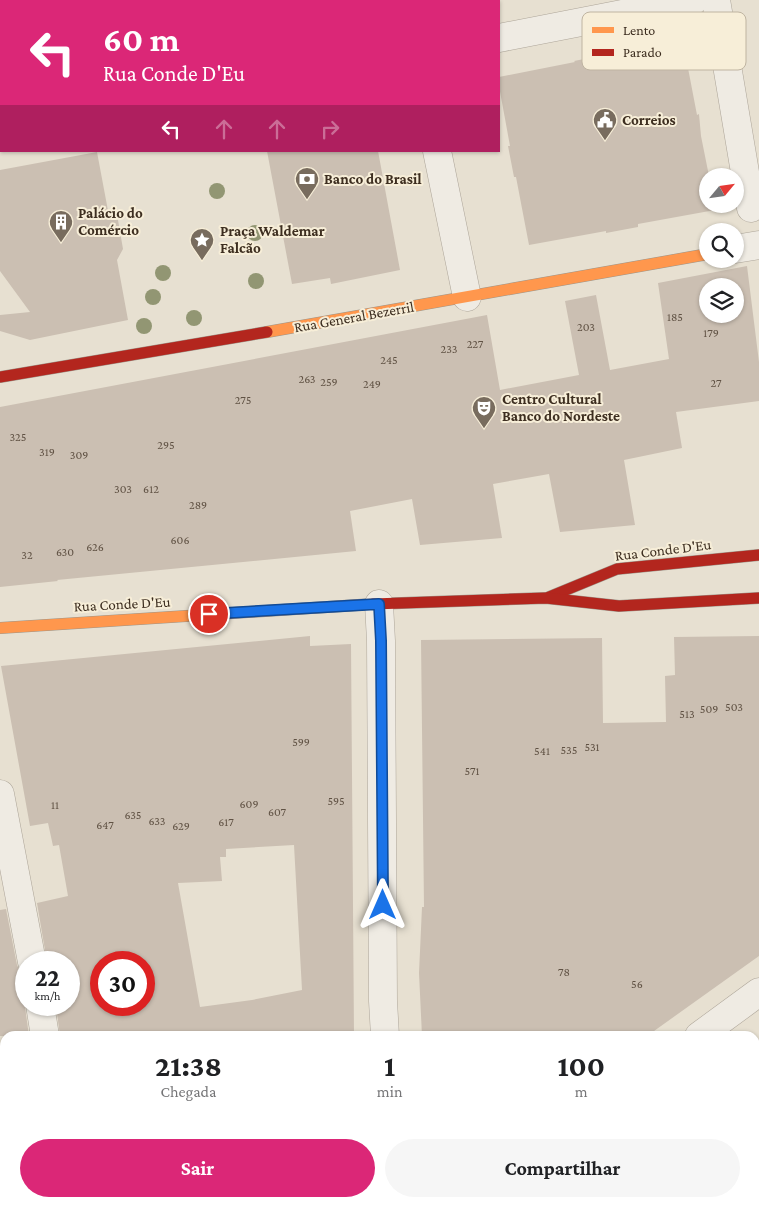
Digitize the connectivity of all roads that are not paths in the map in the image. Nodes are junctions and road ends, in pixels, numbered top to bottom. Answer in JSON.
{"nodes":[{"id":1,"x":694,"y":0,"type":"edge"},
{"id":2,"x":632,"y":12,"type":"edge"},
{"id":3,"x":582,"y":22,"type":"edge"},
{"id":4,"x":500,"y":38,"type":"edge"},
{"id":5,"x":728,"y":70,"type":"edge"},
{"id":6,"x":438,"y":152,"type":"edge"},
{"id":7,"x":751,"y":208,"type":"dead end"},
{"id":8,"x":759,"y":245,"type":"edge"},
{"id":9,"x":744,"y":248,"type":"edge"},
{"id":10,"x":699,"y":256,"type":"edge"},
{"id":11,"x":467,"y":297,"type":"junction"},
{"id":12,"x":0,"y":376,"type":"edge"},
{"id":13,"x":759,"y":555,"type":"edge"},
{"id":14,"x":546,"y":598,"type":"junction"},
{"id":15,"x":759,"y":598,"type":"edge"},
{"id":16,"x":379,"y":604,"type":"junction"},
{"id":17,"x":0,"y":628,"type":"edge"},
{"id":18,"x":0,"y":794,"type":"edge"},
{"id":19,"x":30,"y":951,"type":"edge"},
{"id":20,"x":759,"y":992,"type":"edge"},
{"id":21,"x":42,"y":1016,"type":"edge"},
{"id":22,"x":45,"y":1031,"type":"edge"},
{"id":23,"x":385,"y":1031,"type":"edge"},
{"id":24,"x":706,"y":1031,"type":"edge"}],
"edges":[{"from":1,"to":2,"type":"street"},
{"from":3,"to":4,"type":"street"},
{"from":5,"to":7,"type":"street"},
{"from":6,"to":11,"type":"street"},
{"from":8,"to":9,"type":"street"},
{"from":10,"to":11,"type":"main road","name":"Rua General Bezerril"},
{"from":11,"to":12,"type":"main road","name":"Rua General Bezerril"},
{"from":13,"to":14,"type":"main road","name":"Rua Conde D'Eu"},
{"from":14,"to":15,"type":"main road","name":"Rua Conde D'Eu"},
{"from":14,"to":16,"type":"main road","name":"Rua Conde D'Eu"},
{"from":16,"to":17,"type":"main road","name":"Rua Conde D'Eu"},
{"from":16,"to":23,"type":"street"},
{"from":18,"to":19,"type":"street"},
{"from":20,"to":24,"type":"street"},
{"from":21,"to":22,"type":"street"}]}
